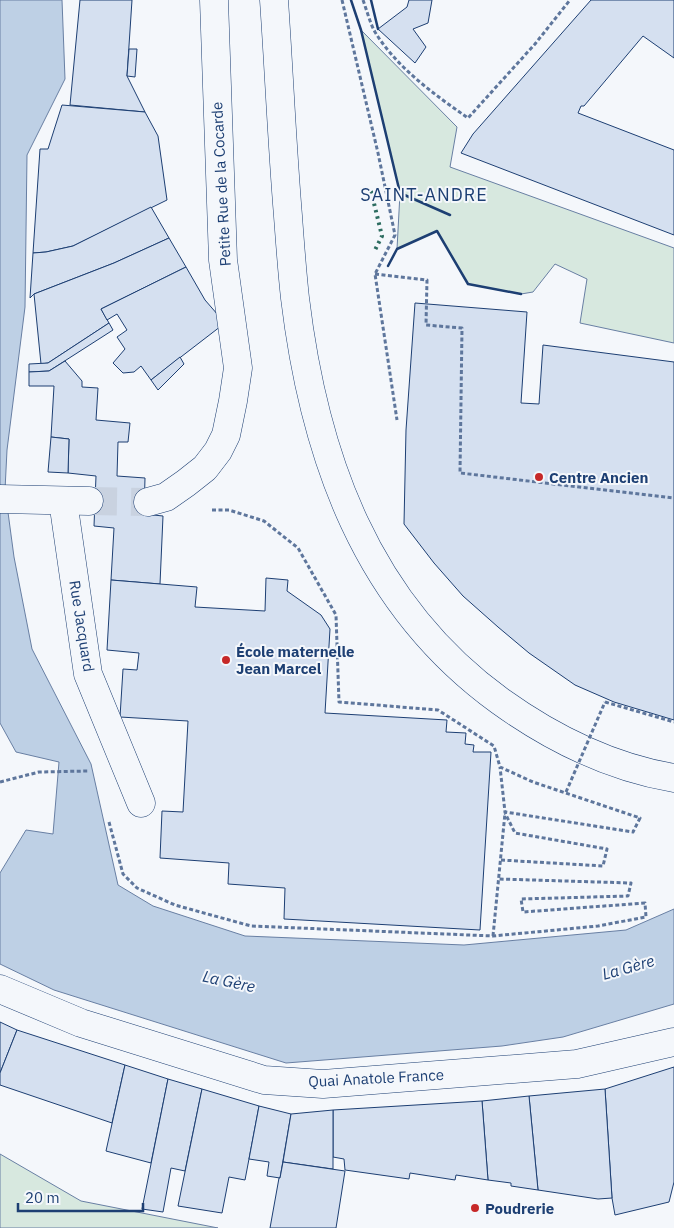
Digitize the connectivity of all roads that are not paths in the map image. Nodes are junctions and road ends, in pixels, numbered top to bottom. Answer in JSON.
{"nodes":[{"id":1,"x":214,"y":0,"type":"edge"},
{"id":2,"x":274,"y":0,"type":"edge"},
{"id":3,"x":0,"y":498,"type":"edge"},
{"id":4,"x":148,"y":502,"type":"tunnel mouth"},
{"id":5,"x":674,"y":778,"type":"edge"},
{"id":6,"x":141,"y":803,"type":"dead end"},
{"id":7,"x":0,"y":989,"type":"edge"},
{"id":8,"x":674,"y":1042,"type":"edge"}],
"edges":[{"from":1,"to":4,"type":"main road","name":"Petite Rue de la Cocarde"},
{"from":2,"to":5,"type":"main road"},
{"from":3,"to":6,"type":"main road","name":"Rue Jacquard"},
{"from":7,"to":8,"type":"main road","name":"Quai Anatole France"}]}
